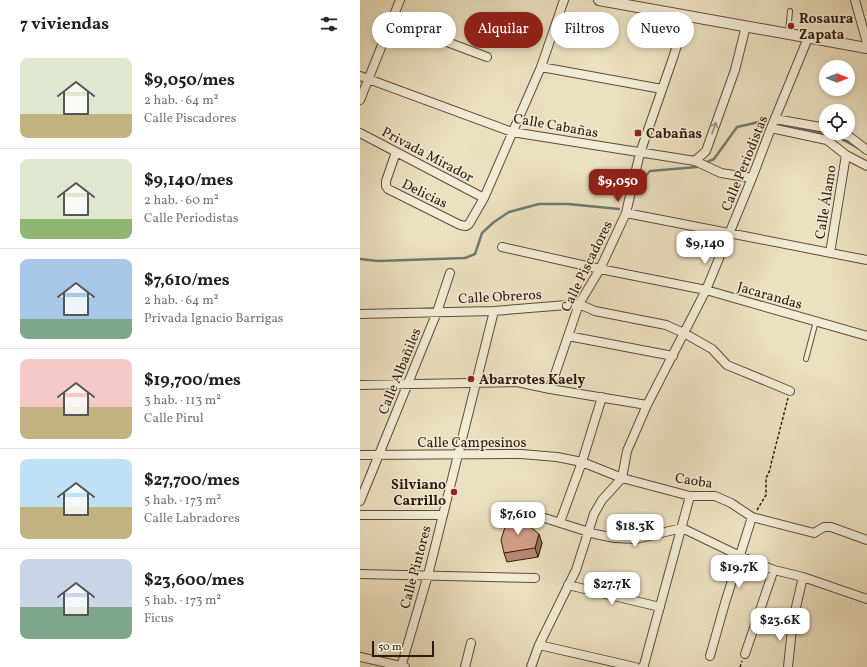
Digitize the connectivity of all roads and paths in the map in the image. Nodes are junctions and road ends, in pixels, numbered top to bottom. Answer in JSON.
{"nodes":[{"id":1,"x":400,"y":0,"type":"edge"},
{"id":2,"x":564,"y":0,"type":"edge"},
{"id":3,"x":599,"y":0,"type":"edge"},
{"id":4,"x":855,"y":0,"type":"edge"},
{"id":5,"x":790,"y":11,"type":"dead end"},
{"id":6,"x":395,"y":12,"type":"edge"},
{"id":7,"x":664,"y":12,"type":"edge"},
{"id":8,"x":694,"y":17,"type":"edge"},
{"id":9,"x":746,"y":26,"type":"junction"},
{"id":10,"x":788,"y":34,"type":"junction"},
{"id":11,"x":808,"y":38,"type":"junction"},
{"id":12,"x":867,"y":42,"type":"edge"},
{"id":13,"x":456,"y":45,"type":"edge"},
{"id":14,"x":380,"y":48,"type":"edge"},
{"id":15,"x":675,"y":48,"type":"edge"},
{"id":16,"x":867,"y":48,"type":"edge"},
{"id":17,"x":487,"y":57,"type":"dead end"},
{"id":18,"x":540,"y":67,"type":"junction"},
{"id":19,"x":360,"y":76,"type":"edge"},
{"id":20,"x":368,"y":79,"type":"junction"},
{"id":21,"x":662,"y":89,"type":"junction"},
{"id":22,"x":360,"y":100,"type":"edge"},
{"id":23,"x":775,"y":119,"type":"junction"},
{"id":24,"x":819,"y":127,"type":"edge"},
{"id":25,"x":771,"y":128,"type":"junction"},
{"id":26,"x":512,"y":132,"type":"junction"},
{"id":27,"x":360,"y":133,"type":"edge"},
{"id":28,"x":854,"y":140,"type":"edge"},
{"id":29,"x":867,"y":150,"type":"edge"},
{"id":30,"x":396,"y":152,"type":"junction"},
{"id":31,"x":640,"y":153,"type":"junction"},
{"id":32,"x":846,"y":155,"type":"junction"},
{"id":33,"x":695,"y":161,"type":"junction"},
{"id":34,"x":867,"y":166,"type":"edge"},
{"id":35,"x":752,"y":178,"type":"junction"},
{"id":36,"x":484,"y":198,"type":"junction"},
{"id":37,"x":626,"y":213,"type":"junction"},
{"id":38,"x":729,"y":233,"type":"junction"},
{"id":39,"x":502,"y":247,"type":"dead end"},
{"id":40,"x":830,"y":253,"type":"junction"},
{"id":41,"x":867,"y":260,"type":"edge"},
{"id":42,"x":600,"y":269,"type":"junction"},
{"id":43,"x":450,"y":273,"type":"dead end"},
{"id":44,"x":706,"y":290,"type":"junction"},
{"id":45,"x":578,"y":304,"type":"junction"},
{"id":46,"x":494,"y":310,"type":"junction"},
{"id":47,"x":437,"y":312,"type":"junction"},
{"id":48,"x":360,"y":314,"type":"edge"},
{"id":49,"x":816,"y":321,"type":"junction"},
{"id":50,"x":684,"y":333,"type":"junction"},
{"id":51,"x":568,"y":336,"type":"junction"},
{"id":52,"x":867,"y":336,"type":"edge"},
{"id":53,"x":673,"y":356,"type":"junction"},
{"id":54,"x":806,"y":359,"type":"dead end"},
{"id":55,"x":476,"y":383,"type":"junction"},
{"id":56,"x":408,"y":384,"type":"junction"},
{"id":57,"x":360,"y":385,"type":"edge"},
{"id":58,"x":550,"y":389,"type":"junction"},
{"id":59,"x":790,"y":391,"type":"joint"},
{"id":60,"x":602,"y":397,"type":"junction"},
{"id":61,"x":647,"y":405,"type":"junction"},
{"id":62,"x":458,"y":454,"type":"junction"},
{"id":63,"x":360,"y":455,"type":"edge"},
{"id":64,"x":379,"y":455,"type":"junction"},
{"id":65,"x":582,"y":462,"type":"junction"},
{"id":66,"x":622,"y":478,"type":"junction"},
{"id":67,"x":690,"y":496,"type":"junction"},
{"id":68,"x":360,"y":501,"type":"edge"},
{"id":69,"x":530,"y":513,"type":"dead end"},
{"id":70,"x":360,"y":515,"type":"edge"},
{"id":71,"x":443,"y":515,"type":"junction"},
{"id":72,"x":752,"y":517,"type":"junction"},
{"id":73,"x":560,"y":522,"type":"junction"},
{"id":74,"x":682,"y":528,"type":"junction"},
{"id":75,"x":589,"y":532,"type":"junction"},
{"id":76,"x":867,"y":540,"type":"edge"},
{"id":77,"x":740,"y":556,"type":"junction"},
{"id":78,"x":774,"y":570,"type":"junction"},
{"id":79,"x":360,"y":574,"type":"edge"},
{"id":80,"x":428,"y":575,"type":"junction"},
{"id":81,"x":803,"y":577,"type":"junction"},
{"id":82,"x":535,"y":578,"type":"dead end"},
{"id":83,"x":568,"y":585,"type":"junction"},
{"id":84,"x":867,"y":599,"type":"edge"},
{"id":85,"x":660,"y":607,"type":"junction"},
{"id":86,"x":471,"y":642,"type":"dead end"},
{"id":87,"x":539,"y":645,"type":"junction"},
{"id":88,"x":745,"y":654,"type":"dead end"},
{"id":89,"x":710,"y":656,"type":"dead end"},
{"id":90,"x":360,"y":657,"type":"edge"},
{"id":91,"x":402,"y":667,"type":"edge"},
{"id":92,"x":465,"y":667,"type":"edge"},
{"id":93,"x":531,"y":667,"type":"edge"},
{"id":94,"x":635,"y":667,"type":"edge"},
{"id":95,"x":642,"y":667,"type":"edge"},
{"id":96,"x":788,"y":667,"type":"edge"}],
"edges":[{"from":1,"to":6,"type":"street"},
{"from":2,"to":18,"type":"street"},
{"from":3,"to":7,"type":"street"},
{"from":4,"to":12,"type":"street"},
{"from":5,"to":10,"type":"lane"},
{"from":8,"to":9,"type":"street"},
{"from":9,"to":10,"type":"street"},
{"from":33,"to":9,"type":"street","one_way":true},
{"from":10,"to":11,"type":"street"},
{"from":11,"to":16,"type":"street"},
{"from":11,"to":23,"type":"street","name":"Calle Periodistas"},
{"from":13,"to":17,"type":"street"},
{"from":14,"to":20,"type":"street"},
{"from":15,"to":21,"type":"street","name":"Calle Piscadores"},
{"from":18,"to":21,"type":"street"},
{"from":18,"to":26,"type":"street"},
{"from":19,"to":20,"type":"street","name":"Calle Cabañas"},
{"from":20,"to":22,"type":"street"},
{"from":20,"to":26,"type":"street","name":"Calle Cabañas"},
{"from":21,"to":31,"type":"street","name":"Calle Piscadores"},
{"from":23,"to":24,"type":"street"},
{"from":23,"to":25,"type":"street","name":"Calle Periodistas"},
{"from":25,"to":32,"type":"street"},
{"from":25,"to":35,"type":"street","name":"Calle Periodistas"},
{"from":26,"to":31,"type":"street","name":"Calle Cabañas"},
{"from":26,"to":36,"type":"street"},
{"from":27,"to":30,"type":"street","name":"Privada Mirador"},
{"from":28,"to":29,"type":"street"},
{"from":30,"to":36,"type":"street","name":"Privada Mirador"},
{"from":30,"to":36,"type":"street","name":"Delicias"},
{"from":31,"to":33,"type":"street","name":"Calle Cabañas"},
{"from":31,"to":37,"type":"street","name":"Calle Piscadores"},
{"from":32,"to":34,"type":"street"},
{"from":32,"to":40,"type":"street","name":"Calle Álamo"},
{"from":33,"to":35,"type":"street","name":"Calle Cabañas"},
{"from":35,"to":38,"type":"street","name":"Calle Periodistas"},
{"from":37,"to":38,"type":"street"},
{"from":37,"to":42,"type":"street","name":"Calle Piscadores"},
{"from":38,"to":40,"type":"street"},
{"from":38,"to":44,"type":"street","name":"Calle Periodistas"},
{"from":39,"to":42,"type":"street","name":"Jacarandas"},
{"from":40,"to":41,"type":"street"},
{"from":42,"to":44,"type":"street","name":"Jacarandas"},
{"from":42,"to":45,"type":"street","name":"Calle Piscadores"},
{"from":43,"to":47,"type":"street","name":"Calle Albañiles"},
{"from":44,"to":49,"type":"street","name":"Jacarandas"},
{"from":44,"to":50,"type":"street","name":"Calle Periodistas"},
{"from":45,"to":46,"type":"street","name":"Calle Obreros"},
{"from":45,"to":50,"type":"street","name":"Calle Obreros"},
{"from":45,"to":51,"type":"street","name":"Calle Piscadores"},
{"from":46,"to":47,"type":"street","name":"Calle Obreros"},
{"from":46,"to":55,"type":"street","name":"Calle Pintores"},
{"from":47,"to":48,"type":"street","name":"Calle Obreros"},
{"from":47,"to":56,"type":"street","name":"Calle Albañiles"},
{"from":49,"to":52,"type":"street","name":"Jacarandas"},
{"from":49,"to":54,"type":"lane"},
{"from":50,"to":53,"type":"street","name":"Calle Periodistas"},
{"from":50,"to":59,"type":"street","name":"Calle Obreros"},
{"from":51,"to":53,"type":"street"},
{"from":51,"to":58,"type":"street","name":"Calle Piscadores"},
{"from":53,"to":61,"type":"street","name":"Calle Periodistas"},
{"from":55,"to":56,"type":"street"},
{"from":55,"to":58,"type":"street"},
{"from":55,"to":62,"type":"street","name":"Calle Pintores"},
{"from":56,"to":57,"type":"street"},
{"from":56,"to":64,"type":"street","name":"Calle Albañiles"},
{"from":58,"to":60,"type":"street"},
{"from":59,"to":72,"type":"path"},
{"from":60,"to":61,"type":"street"},
{"from":60,"to":65,"type":"street"},
{"from":61,"to":66,"type":"street","name":"Calle Periodistas"},
{"from":62,"to":64,"type":"street","name":"Calle Campesinos"},
{"from":62,"to":65,"type":"street","name":"Calle Campesinos"},
{"from":62,"to":71,"type":"street","name":"Calle Pintores"},
{"from":63,"to":64,"type":"street","name":"Calle Campesinos"},
{"from":64,"to":68,"type":"street","name":"Calle Albañiles"},
{"from":65,"to":66,"type":"street","name":"Caoba"},
{"from":65,"to":73,"type":"street"},
{"from":66,"to":67,"type":"street","name":"Caoba"},
{"from":66,"to":75,"type":"street"},
{"from":67,"to":72,"type":"street","name":"Caoba"},
{"from":67,"to":74,"type":"street"},
{"from":69,"to":73,"type":"street"},
{"from":70,"to":71,"type":"street"},
{"from":71,"to":80,"type":"street","name":"Calle Pintores"},
{"from":72,"to":76,"type":"street","name":"Caoba"},
{"from":72,"to":77,"type":"street"},
{"from":73,"to":75,"type":"street"},
{"from":74,"to":75,"type":"street"},
{"from":74,"to":77,"type":"street"},
{"from":74,"to":85,"type":"street"},
{"from":75,"to":83,"type":"street"},
{"from":77,"to":78,"type":"street"},
{"from":77,"to":89,"type":"street"},
{"from":78,"to":81,"type":"street"},
{"from":78,"to":88,"type":"street"},
{"from":79,"to":80,"type":"street"},
{"from":80,"to":82,"type":"street"},
{"from":80,"to":91,"type":"street","name":"Calle Pintores"},
{"from":81,"to":84,"type":"street"},
{"from":81,"to":96,"type":"street"},
{"from":83,"to":85,"type":"street"},
{"from":83,"to":87,"type":"street"},
{"from":85,"to":95,"type":"street"},
{"from":86,"to":92,"type":"street"},
{"from":87,"to":93,"type":"street"},
{"from":87,"to":94,"type":"street"},
{"from":90,"to":91,"type":"street"}]}
